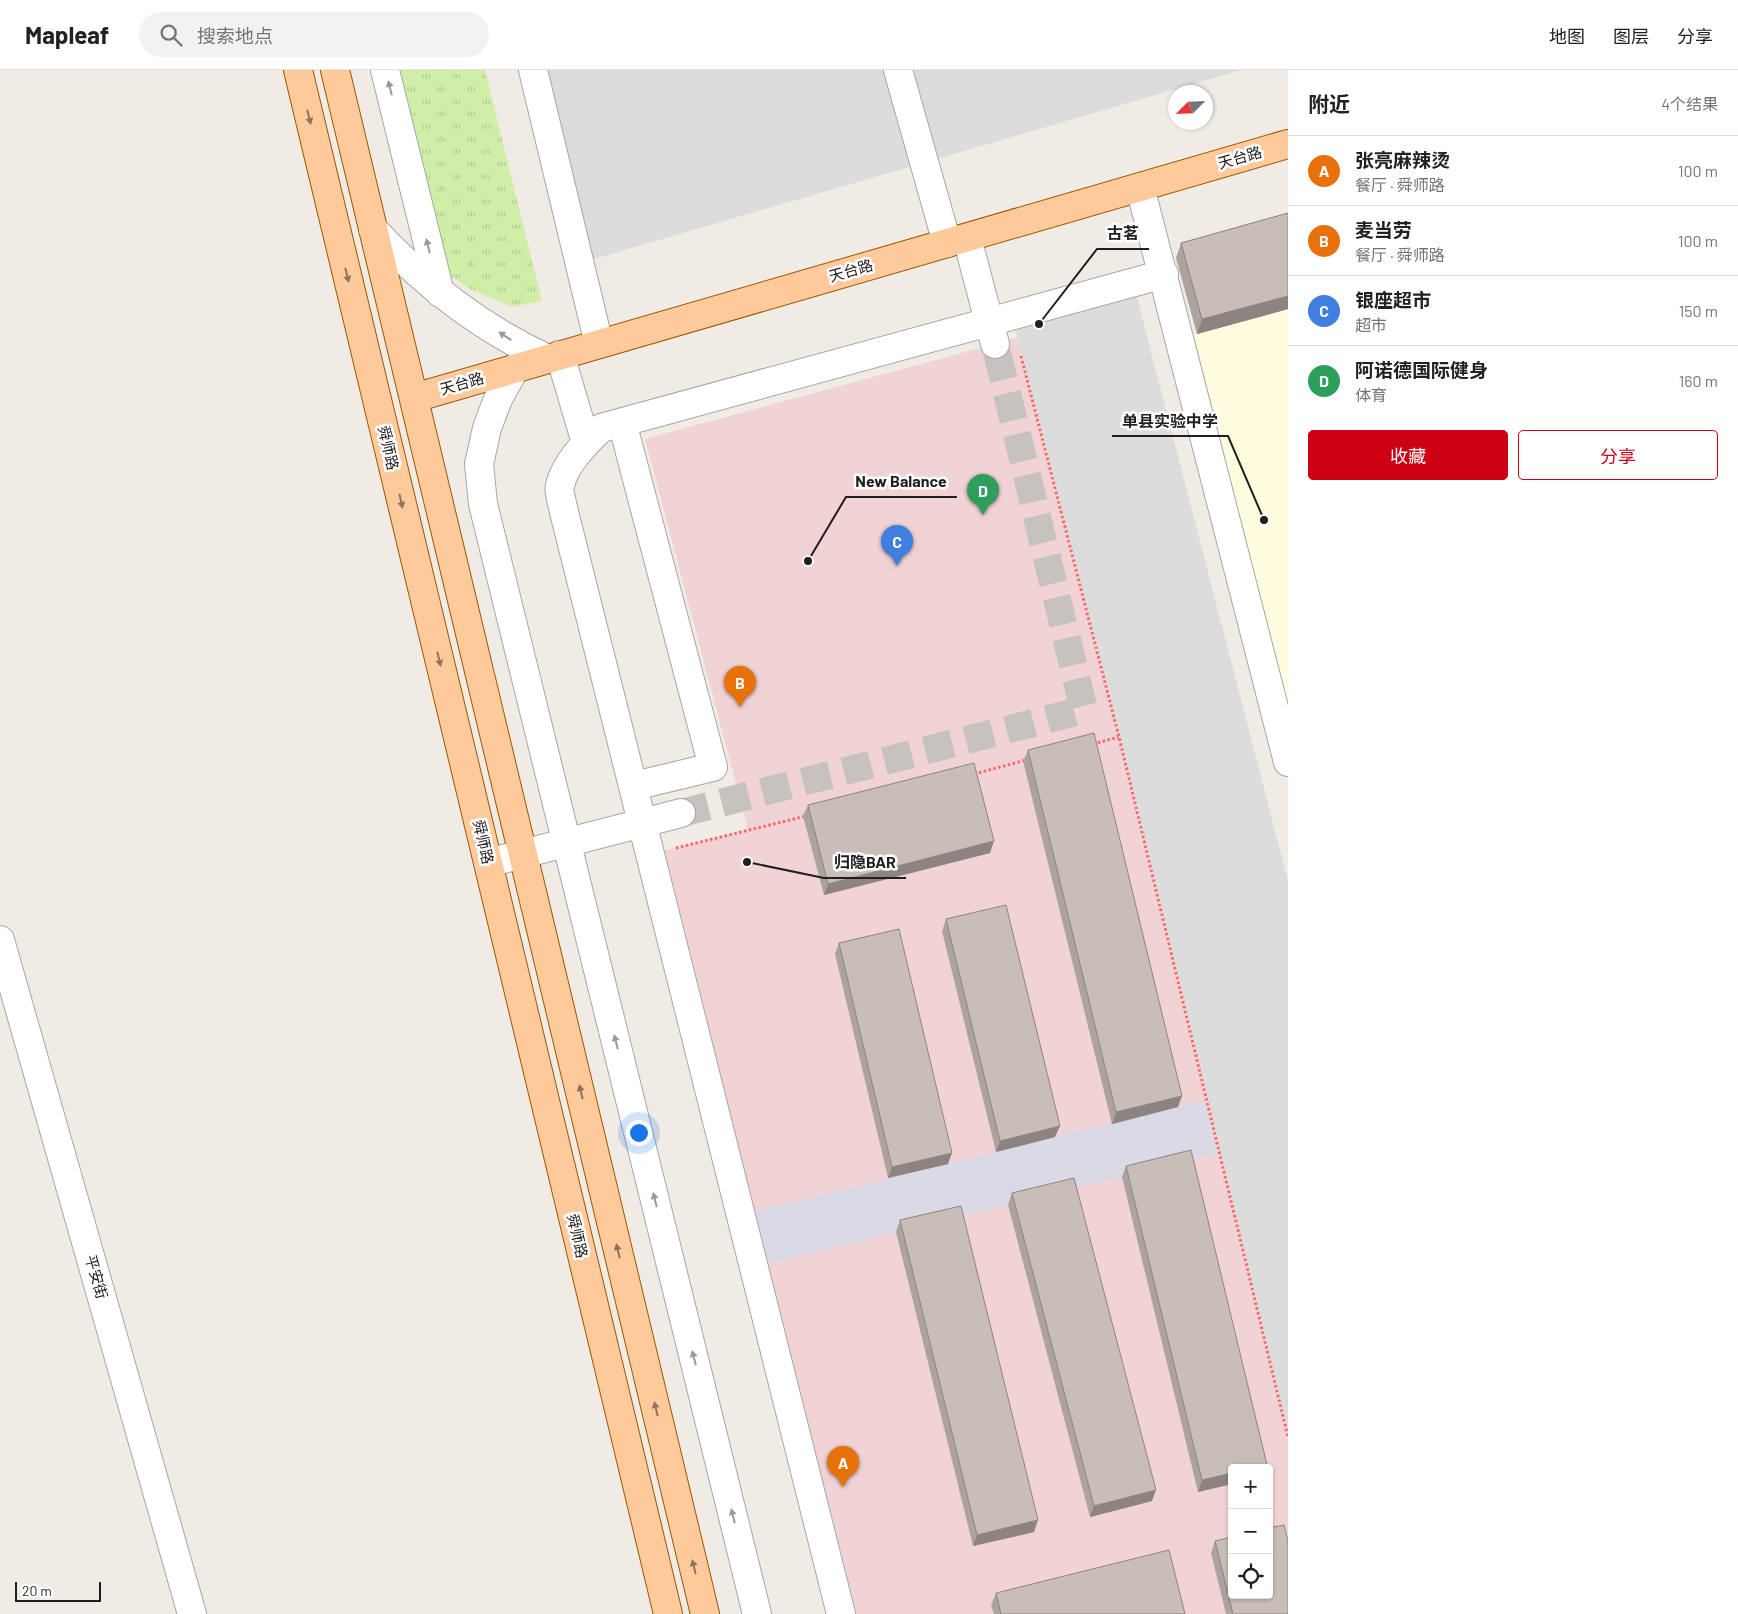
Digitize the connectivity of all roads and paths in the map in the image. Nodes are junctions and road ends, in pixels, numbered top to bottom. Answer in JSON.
{"nodes":[{"id":1,"x":298,"y":70,"type":"edge"},
{"id":2,"x":335,"y":70,"type":"edge"},
{"id":3,"x":386,"y":70,"type":"edge"},
{"id":4,"x":533,"y":70,"type":"edge"},
{"id":5,"x":898,"y":70,"type":"edge"},
{"id":6,"x":1288,"y":144,"type":"edge"},
{"id":7,"x":1140,"y":187,"type":"junction"},
{"id":8,"x":374,"y":228,"type":"junction"},
{"id":9,"x":957,"y":240,"type":"junction"},
{"id":10,"x":1164,"y":274,"type":"junction"},
{"id":11,"x":440,"y":293,"type":"junction"},
{"id":12,"x":999,"y":327,"type":"junction"},
{"id":13,"x":599,"y":344,"type":"junction"},
{"id":14,"x":554,"y":357,"type":"junction"},
{"id":15,"x":516,"y":368,"type":"junction"},
{"id":16,"x":414,"y":398,"type":"junction"},
{"id":17,"x":622,"y":422,"type":"junction"},
{"id":18,"x":586,"y":443,"type":"junction"},
{"id":19,"x":1119,"y":737,"type":"junction"},
{"id":20,"x":1090,"y":745,"type":"edge"},
{"id":21,"x":1033,"y":759,"type":"edge"},
{"id":22,"x":1288,"y":762,"type":"edge"},
{"id":23,"x":970,"y":775,"type":"edge"},
{"id":24,"x":634,"y":786,"type":"junction"},
{"id":25,"x":681,"y":813,"type":"tunnel mouth"},
{"id":26,"x":813,"y":814,"type":"edge"},
{"id":27,"x":643,"y":823,"type":"junction"},
{"id":28,"x":567,"y":843,"type":"junction"},
{"id":29,"x":524,"y":854,"type":"junction"},
{"id":30,"x":650,"y":854,"type":"junction"},
{"id":31,"x":488,"y":863,"type":"junction"},
{"id":32,"x":0,"y":940,"type":"edge"},
{"id":33,"x":1288,"y":1437,"type":"edge"},
{"id":34,"x":192,"y":1614,"type":"edge"},
{"id":35,"x":668,"y":1614,"type":"edge"},
{"id":36,"x":706,"y":1614,"type":"edge"},
{"id":37,"x":757,"y":1614,"type":"edge"},
{"id":38,"x":842,"y":1614,"type":"edge"}],
"edges":[{"from":1,"to":31,"type":"main road","name":"舜师路","one_way":true},
{"from":2,"to":8,"type":"main road"},
{"from":11,"to":3,"type":"street","one_way":true},
{"from":4,"to":13,"type":"street"},
{"from":5,"to":9,"type":"street"},
{"from":6,"to":7,"type":"main road","name":"天台路"},
{"from":7,"to":9,"type":"main road","name":"天台路"},
{"from":7,"to":10,"type":"street"},
{"from":8,"to":11,"type":"street"},
{"from":8,"to":16,"type":"main road"},
{"from":9,"to":12,"type":"street"},
{"from":9,"to":13,"type":"main road","name":"天台路"},
{"from":10,"to":12,"type":"street"},
{"from":10,"to":22,"type":"street"},
{"from":14,"to":11,"type":"street","one_way":true},
{"from":12,"to":17,"type":"street"},
{"from":12,"to":19,"type":"path"},
{"from":13,"to":14,"type":"main road","name":"天台路"},
{"from":14,"to":15,"type":"main road","name":"天台路"},
{"from":14,"to":18,"type":"street"},
{"from":15,"to":16,"type":"main road","name":"天台路"},
{"from":15,"to":28,"type":"street"},
{"from":16,"to":29,"type":"main road"},
{"from":17,"to":18,"type":"street"},
{"from":17,"to":24,"type":"street"},
{"from":18,"to":24,"type":"street"},
{"from":19,"to":20,"type":"path"},
{"from":19,"to":33,"type":"path"},
{"from":21,"to":23,"type":"path"},
{"from":24,"to":27,"type":"street"},
{"from":25,"to":27,"type":"street"},
{"from":26,"to":30,"type":"path"},
{"from":27,"to":28,"type":"street"},
{"from":27,"to":30,"type":"street"},
{"from":28,"to":29,"type":"street"},
{"from":37,"to":28,"type":"street","one_way":true},
{"from":29,"to":31,"type":"street"},
{"from":36,"to":29,"type":"main road","one_way":true},
{"from":30,"to":38,"type":"street"},
{"from":31,"to":35,"type":"main road","name":"舜师路"},
{"from":32,"to":34,"type":"street","name":"平安街"}]}
